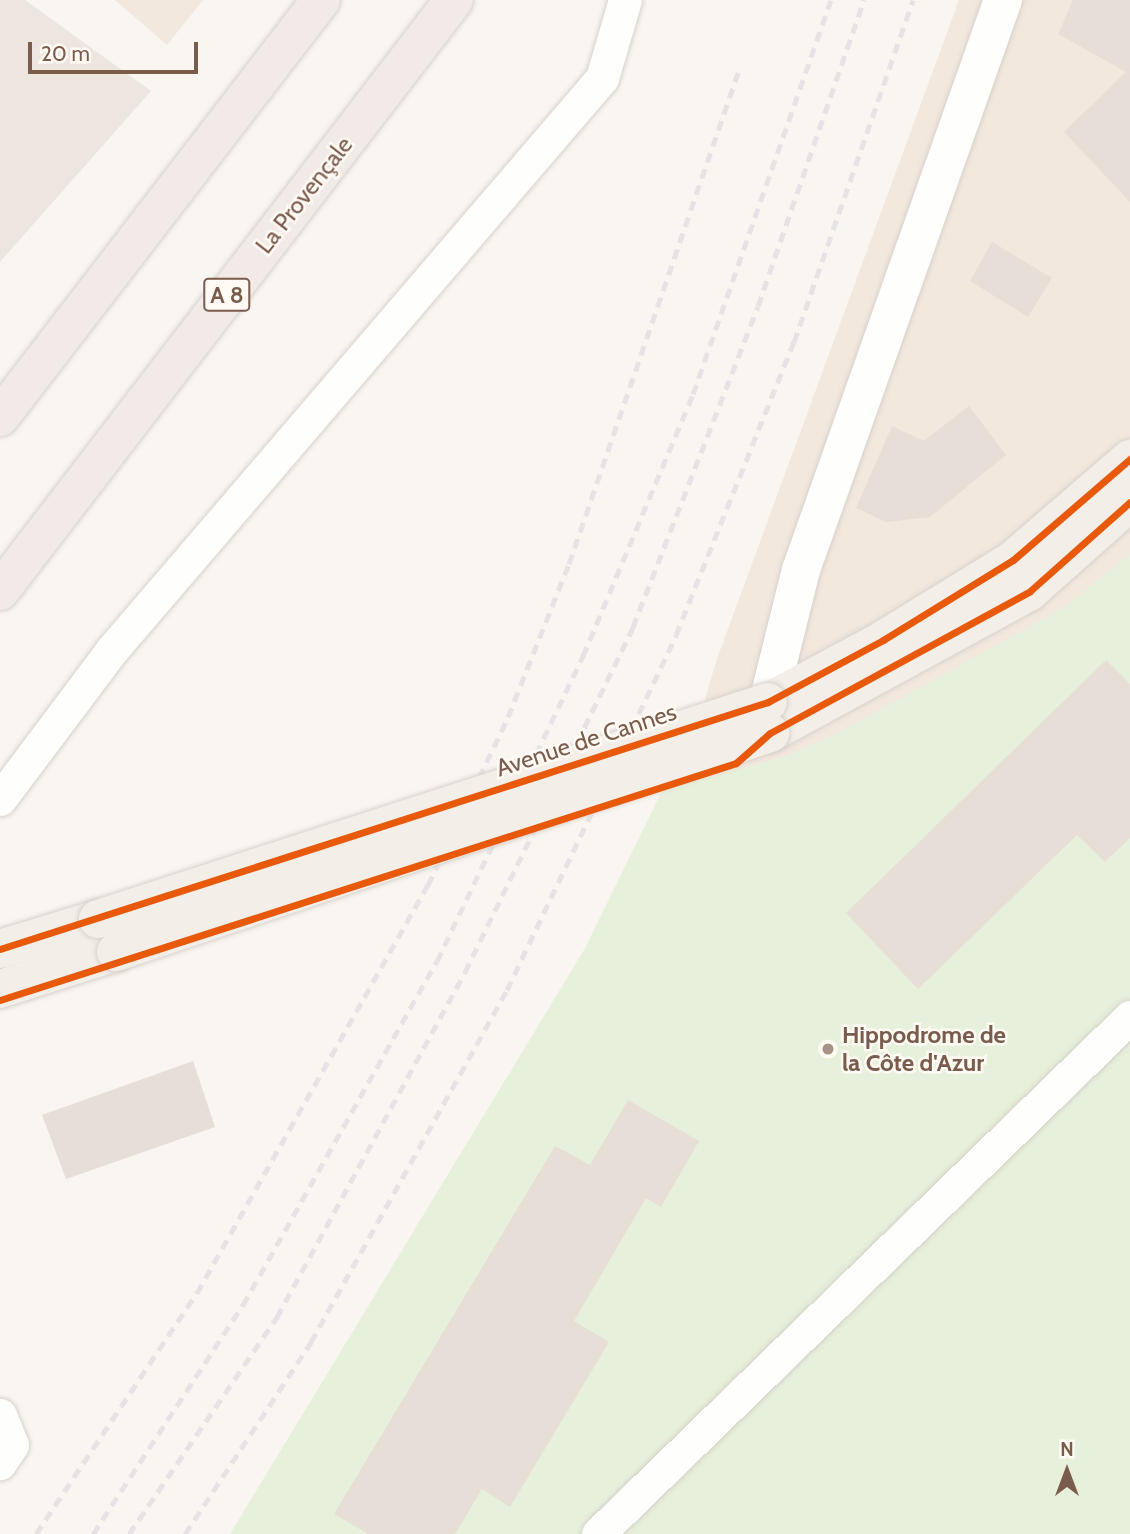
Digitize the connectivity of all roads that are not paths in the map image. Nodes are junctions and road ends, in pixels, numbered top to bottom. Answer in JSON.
{"nodes":[{"id":1,"x":321,"y":0,"type":"edge"},
{"id":2,"x":454,"y":0,"type":"edge"},
{"id":3,"x":625,"y":0,"type":"edge"},
{"id":4,"x":1003,"y":0,"type":"edge"},
{"id":5,"x":0,"y":417,"type":"edge"},
{"id":6,"x":1130,"y":459,"type":"edge"},
{"id":7,"x":1130,"y":502,"type":"edge"},
{"id":8,"x":0,"y":591,"type":"edge"},
{"id":9,"x":769,"y":717,"type":"junction"},
{"id":10,"x":0,"y":799,"type":"edge"},
{"id":11,"x":0,"y":949,"type":"edge"},
{"id":12,"x":0,"y":989,"type":"edge"},
{"id":13,"x":1130,"y":1017,"type":"edge"},
{"id":14,"x":0,"y":1415,"type":"edge"},
{"id":15,"x":0,"y":1463,"type":"edge"},
{"id":16,"x":598,"y":1534,"type":"edge"}],
"edges":[{"from":1,"to":5,"type":"highway"},
{"from":2,"to":8,"type":"highway","name":"La Provençale","number":"A 8"},
{"from":3,"to":10,"type":"lane"},
{"from":4,"to":9,"type":"street"},
{"from":6,"to":9,"type":"main road","name":"Avenue de Cannes"},
{"from":7,"to":9,"type":"main road","name":"Avenue de Cannes"},
{"from":9,"to":11,"type":"main road","name":"Avenue de Cannes","bridge":true},
{"from":9,"to":12,"type":"main road","name":"Avenue de Cannes","bridge":true},
{"from":13,"to":16,"type":"lane"},
{"from":14,"to":15,"type":"lane"}]}
